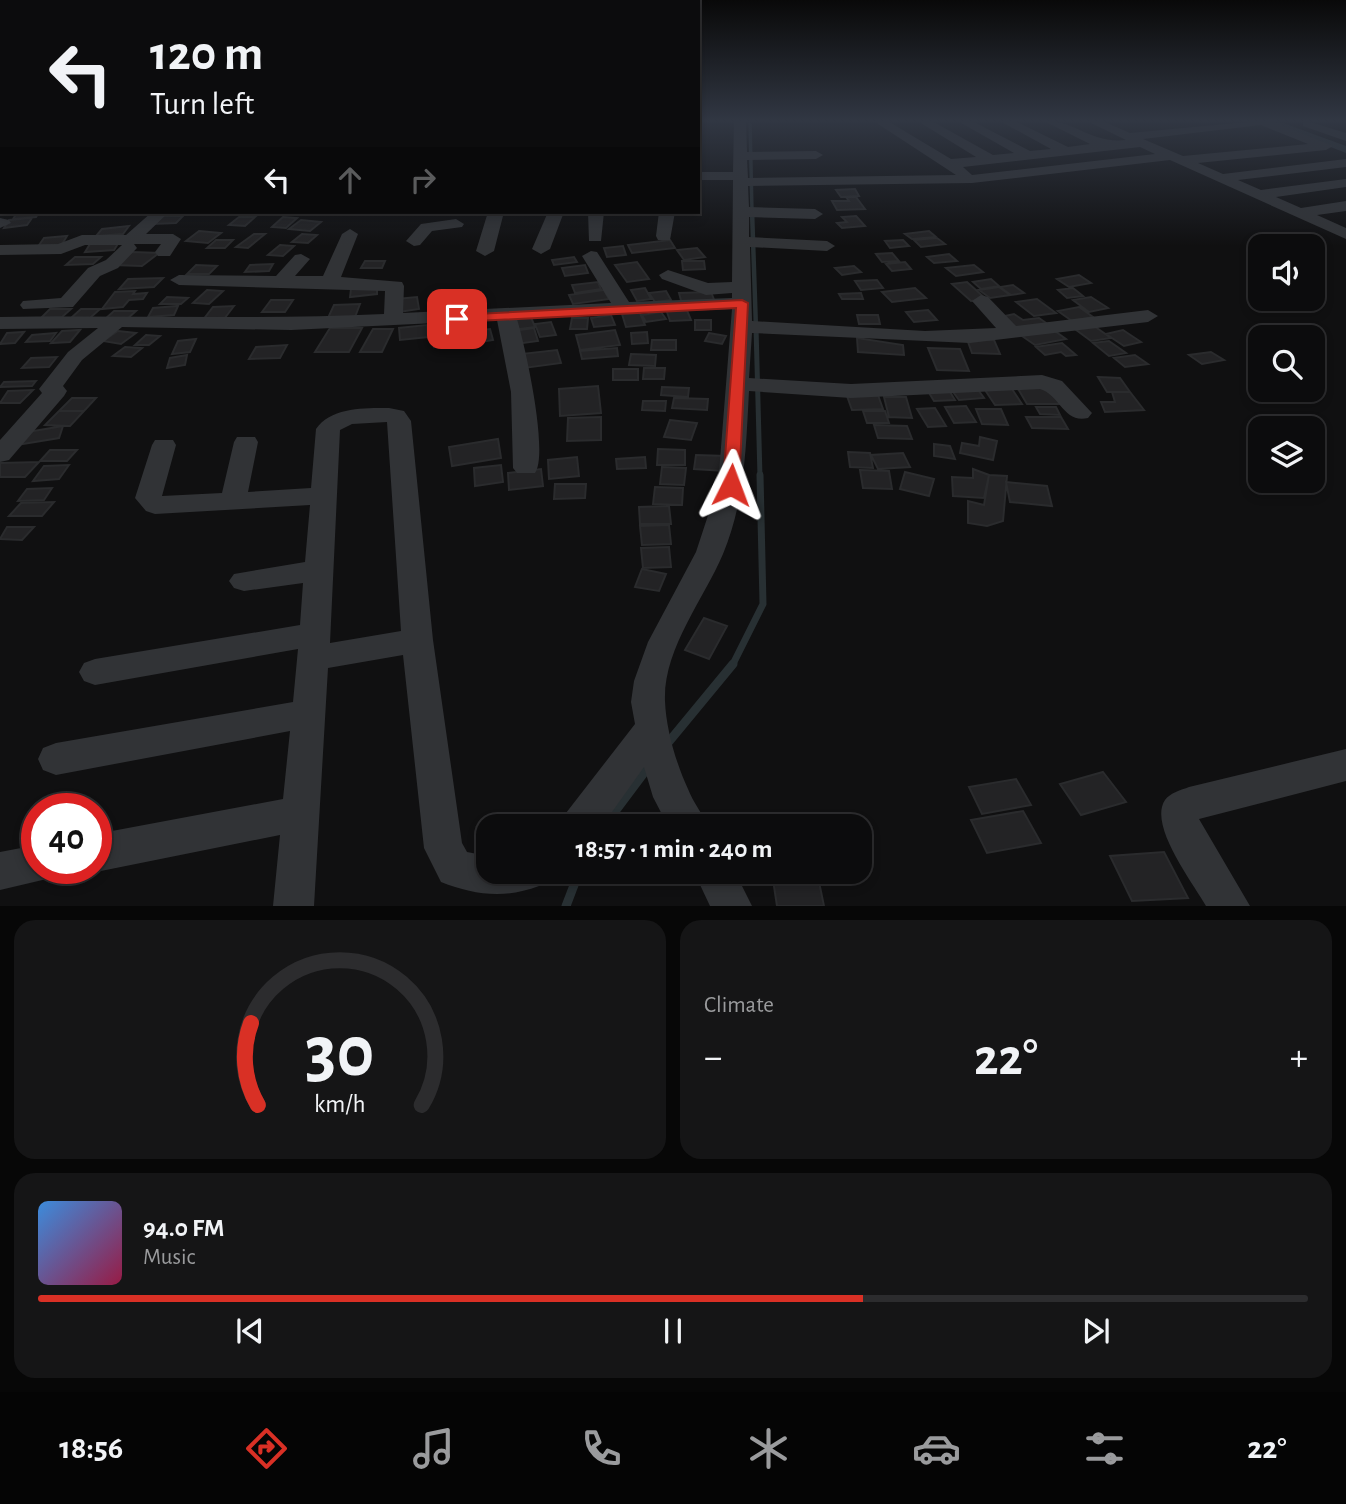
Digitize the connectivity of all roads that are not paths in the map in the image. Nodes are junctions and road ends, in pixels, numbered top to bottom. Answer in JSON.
{"nodes":[{"id":1,"x":744,"y":162,"type":"edge"},
{"id":2,"x":776,"y":162,"type":"edge"},
{"id":3,"x":945,"y":162,"type":"edge"},
{"id":4,"x":962,"y":162,"type":"edge"},
{"id":5,"x":1135,"y":162,"type":"edge"},
{"id":6,"x":1187,"y":162,"type":"edge"},
{"id":7,"x":1346,"y":163,"type":"edge"},
{"id":8,"x":948,"y":164,"type":"junction"},
{"id":9,"x":745,"y":168,"type":"junction"},
{"id":10,"x":700,"y":176,"type":"edge"},
{"id":11,"x":1222,"y":178,"type":"junction"},
{"id":12,"x":972,"y":179,"type":"junction"},
{"id":13,"x":1346,"y":183,"type":"edge"},
{"id":14,"x":1259,"y":195,"type":"junction"},
{"id":15,"x":1346,"y":206,"type":"edge"},
{"id":16,"x":751,"y":212,"type":"junction"},
{"id":17,"x":1299,"y":213,"type":"junction"},
{"id":18,"x":159,"y":214,"type":"edge"},
{"id":19,"x":495,"y":214,"type":"edge"},
{"id":20,"x":555,"y":214,"type":"edge"},
{"id":21,"x":596,"y":214,"type":"edge"},
{"id":22,"x":667,"y":214,"type":"edge"},
{"id":23,"x":815,"y":214,"type":"dead end"},
{"id":24,"x":456,"y":225,"type":"edge"},
{"id":25,"x":1344,"y":232,"type":"edge"},
{"id":26,"x":350,"y":234,"type":"dead end"},
{"id":27,"x":664,"y":236,"type":"dead end"},
{"id":28,"x":595,"y":237,"type":"dead end"},
{"id":29,"x":414,"y":241,"type":"dead end"},
{"id":30,"x":751,"y":241,"type":"junction"},
{"id":31,"x":129,"y":243,"type":"junction"},
{"id":32,"x":827,"y":246,"type":"dead end"},
{"id":33,"x":541,"y":249,"type":"dead end"},
{"id":34,"x":0,"y":250,"type":"edge"},
{"id":35,"x":485,"y":251,"type":"dead end"},
{"id":36,"x":164,"y":252,"type":"dead end"},
{"id":37,"x":591,"y":256,"type":"dead end"},
{"id":38,"x":301,"y":259,"type":"dead end"},
{"id":39,"x":668,"y":275,"type":"dead end"},
{"id":40,"x":179,"y":280,"type":"dead end"},
{"id":41,"x":281,"y":281,"type":"junction"},
{"id":42,"x":330,"y":282,"type":"junction"},
{"id":43,"x":981,"y":301,"type":"dead end"},
{"id":44,"x":624,"y":309,"type":"junction"},
{"id":45,"x":748,"y":313,"type":"junction"},
{"id":46,"x":1148,"y":316,"type":"dead end"},
{"id":47,"x":506,"y":317,"type":"junction"},
{"id":48,"x":118,"y":321,"type":"junction"},
{"id":49,"x":393,"y":321,"type":"junction"},
{"id":50,"x":3,"y":323,"type":"edge"},
{"id":51,"x":1013,"y":334,"type":"junction"},
{"id":52,"x":743,"y":385,"type":"junction"},
{"id":53,"x":1080,"y":413,"type":"dead end"},
{"id":54,"x":246,"y":442,"type":"dead end"},
{"id":55,"x":164,"y":445,"type":"dead end"},
{"id":56,"x":0,"y":455,"type":"edge"},
{"id":57,"x":526,"y":468,"type":"dead end"},
{"id":58,"x":325,"y":496,"type":"junction"},
{"id":59,"x":233,"y":502,"type":"junction"},
{"id":60,"x":320,"y":570,"type":"junction"},
{"id":61,"x":244,"y":581,"type":"dead end"},
{"id":62,"x":417,"y":640,"type":"junction"},
{"id":63,"x":314,"y":646,"type":"junction"},
{"id":64,"x":95,"y":673,"type":"dead end"},
{"id":65,"x":309,"y":713,"type":"junction"},
{"id":66,"x":654,"y":740,"type":"junction"},
{"id":67,"x":56,"y":759,"type":"dead end"},
{"id":68,"x":1346,"y":765,"type":"edge"},
{"id":69,"x":680,"y":811,"type":"edge"},
{"id":70,"x":301,"y":813,"type":"junction"},
{"id":71,"x":589,"y":814,"type":"edge"},
{"id":72,"x":112,"y":850,"type":"edge"},
{"id":73,"x":21,"y":867,"type":"edge"},
{"id":74,"x":0,"y":871,"type":"edge"},
{"id":75,"x":476,"y":873,"type":"edge"},
{"id":76,"x":721,"y":884,"type":"edge"},
{"id":77,"x":293,"y":905,"type":"edge"},
{"id":78,"x":732,"y":905,"type":"edge"},
{"id":79,"x":1230,"y":905,"type":"edge"}],
"edges":[{"from":1,"to":9,"type":"street"},
{"from":2,"to":9,"type":"street"},
{"from":3,"to":8,"type":"street"},
{"from":4,"to":8,"type":"street"},
{"from":5,"to":12,"type":"street"},
{"from":6,"to":11,"type":"street"},
{"from":7,"to":11,"type":"street"},
{"from":8,"to":12,"type":"street"},
{"from":9,"to":10,"type":"street"},
{"from":9,"to":12,"type":"street"},
{"from":9,"to":16,"type":"street"},
{"from":11,"to":14,"type":"street"},
{"from":13,"to":14,"type":"street"},
{"from":14,"to":17,"type":"street"},
{"from":15,"to":17,"type":"street"},
{"from":16,"to":23,"type":"street"},
{"from":16,"to":30,"type":"street"},
{"from":17,"to":25,"type":"street"},
{"from":18,"to":31,"type":"street"},
{"from":19,"to":35,"type":"street"},
{"from":20,"to":33,"type":"street"},
{"from":21,"to":28,"type":"street"},
{"from":22,"to":27,"type":"street"},
{"from":24,"to":29,"type":"street"},
{"from":26,"to":42,"type":"street"},
{"from":30,"to":32,"type":"street"},
{"from":30,"to":45,"type":"street"},
{"from":31,"to":34,"type":"street"},
{"from":31,"to":36,"type":"street"},
{"from":31,"to":50,"type":"street"},
{"from":37,"to":44,"type":"street"},
{"from":38,"to":41,"type":"street"},
{"from":39,"to":45,"type":"street"},
{"from":40,"to":41,"type":"street"},
{"from":41,"to":42,"type":"street"},
{"from":42,"to":49,"type":"street"},
{"from":43,"to":51,"type":"street"},
{"from":44,"to":45,"type":"street"},
{"from":44,"to":47,"type":"street"},
{"from":45,"to":51,"type":"street"},
{"from":45,"to":52,"type":"street"},
{"from":46,"to":51,"type":"street"},
{"from":47,"to":49,"type":"street"},
{"from":47,"to":57,"type":"street"},
{"from":48,"to":49,"type":"street"},
{"from":48,"to":50,"type":"street"},
{"from":48,"to":56,"type":"street"},
{"from":52,"to":53,"type":"street"},
{"from":52,"to":66,"type":"street"},
{"from":54,"to":59,"type":"street"},
{"from":55,"to":59,"type":"street"},
{"from":58,"to":59,"type":"street"},
{"from":58,"to":60,"type":"street"},
{"from":58,"to":62,"type":"street"},
{"from":60,"to":61,"type":"street"},
{"from":60,"to":63,"type":"street"},
{"from":62,"to":63,"type":"street"},
{"from":62,"to":75,"type":"street"},
{"from":63,"to":64,"type":"street"},
{"from":63,"to":65,"type":"street"},
{"from":65,"to":67,"type":"street"},
{"from":65,"to":70,"type":"street"},
{"from":66,"to":69,"type":"street"},
{"from":66,"to":71,"type":"street"},
{"from":68,"to":79,"type":"street"},
{"from":70,"to":72,"type":"street"},
{"from":70,"to":77,"type":"street"},
{"from":73,"to":74,"type":"street"},
{"from":76,"to":78,"type":"street"}]}
